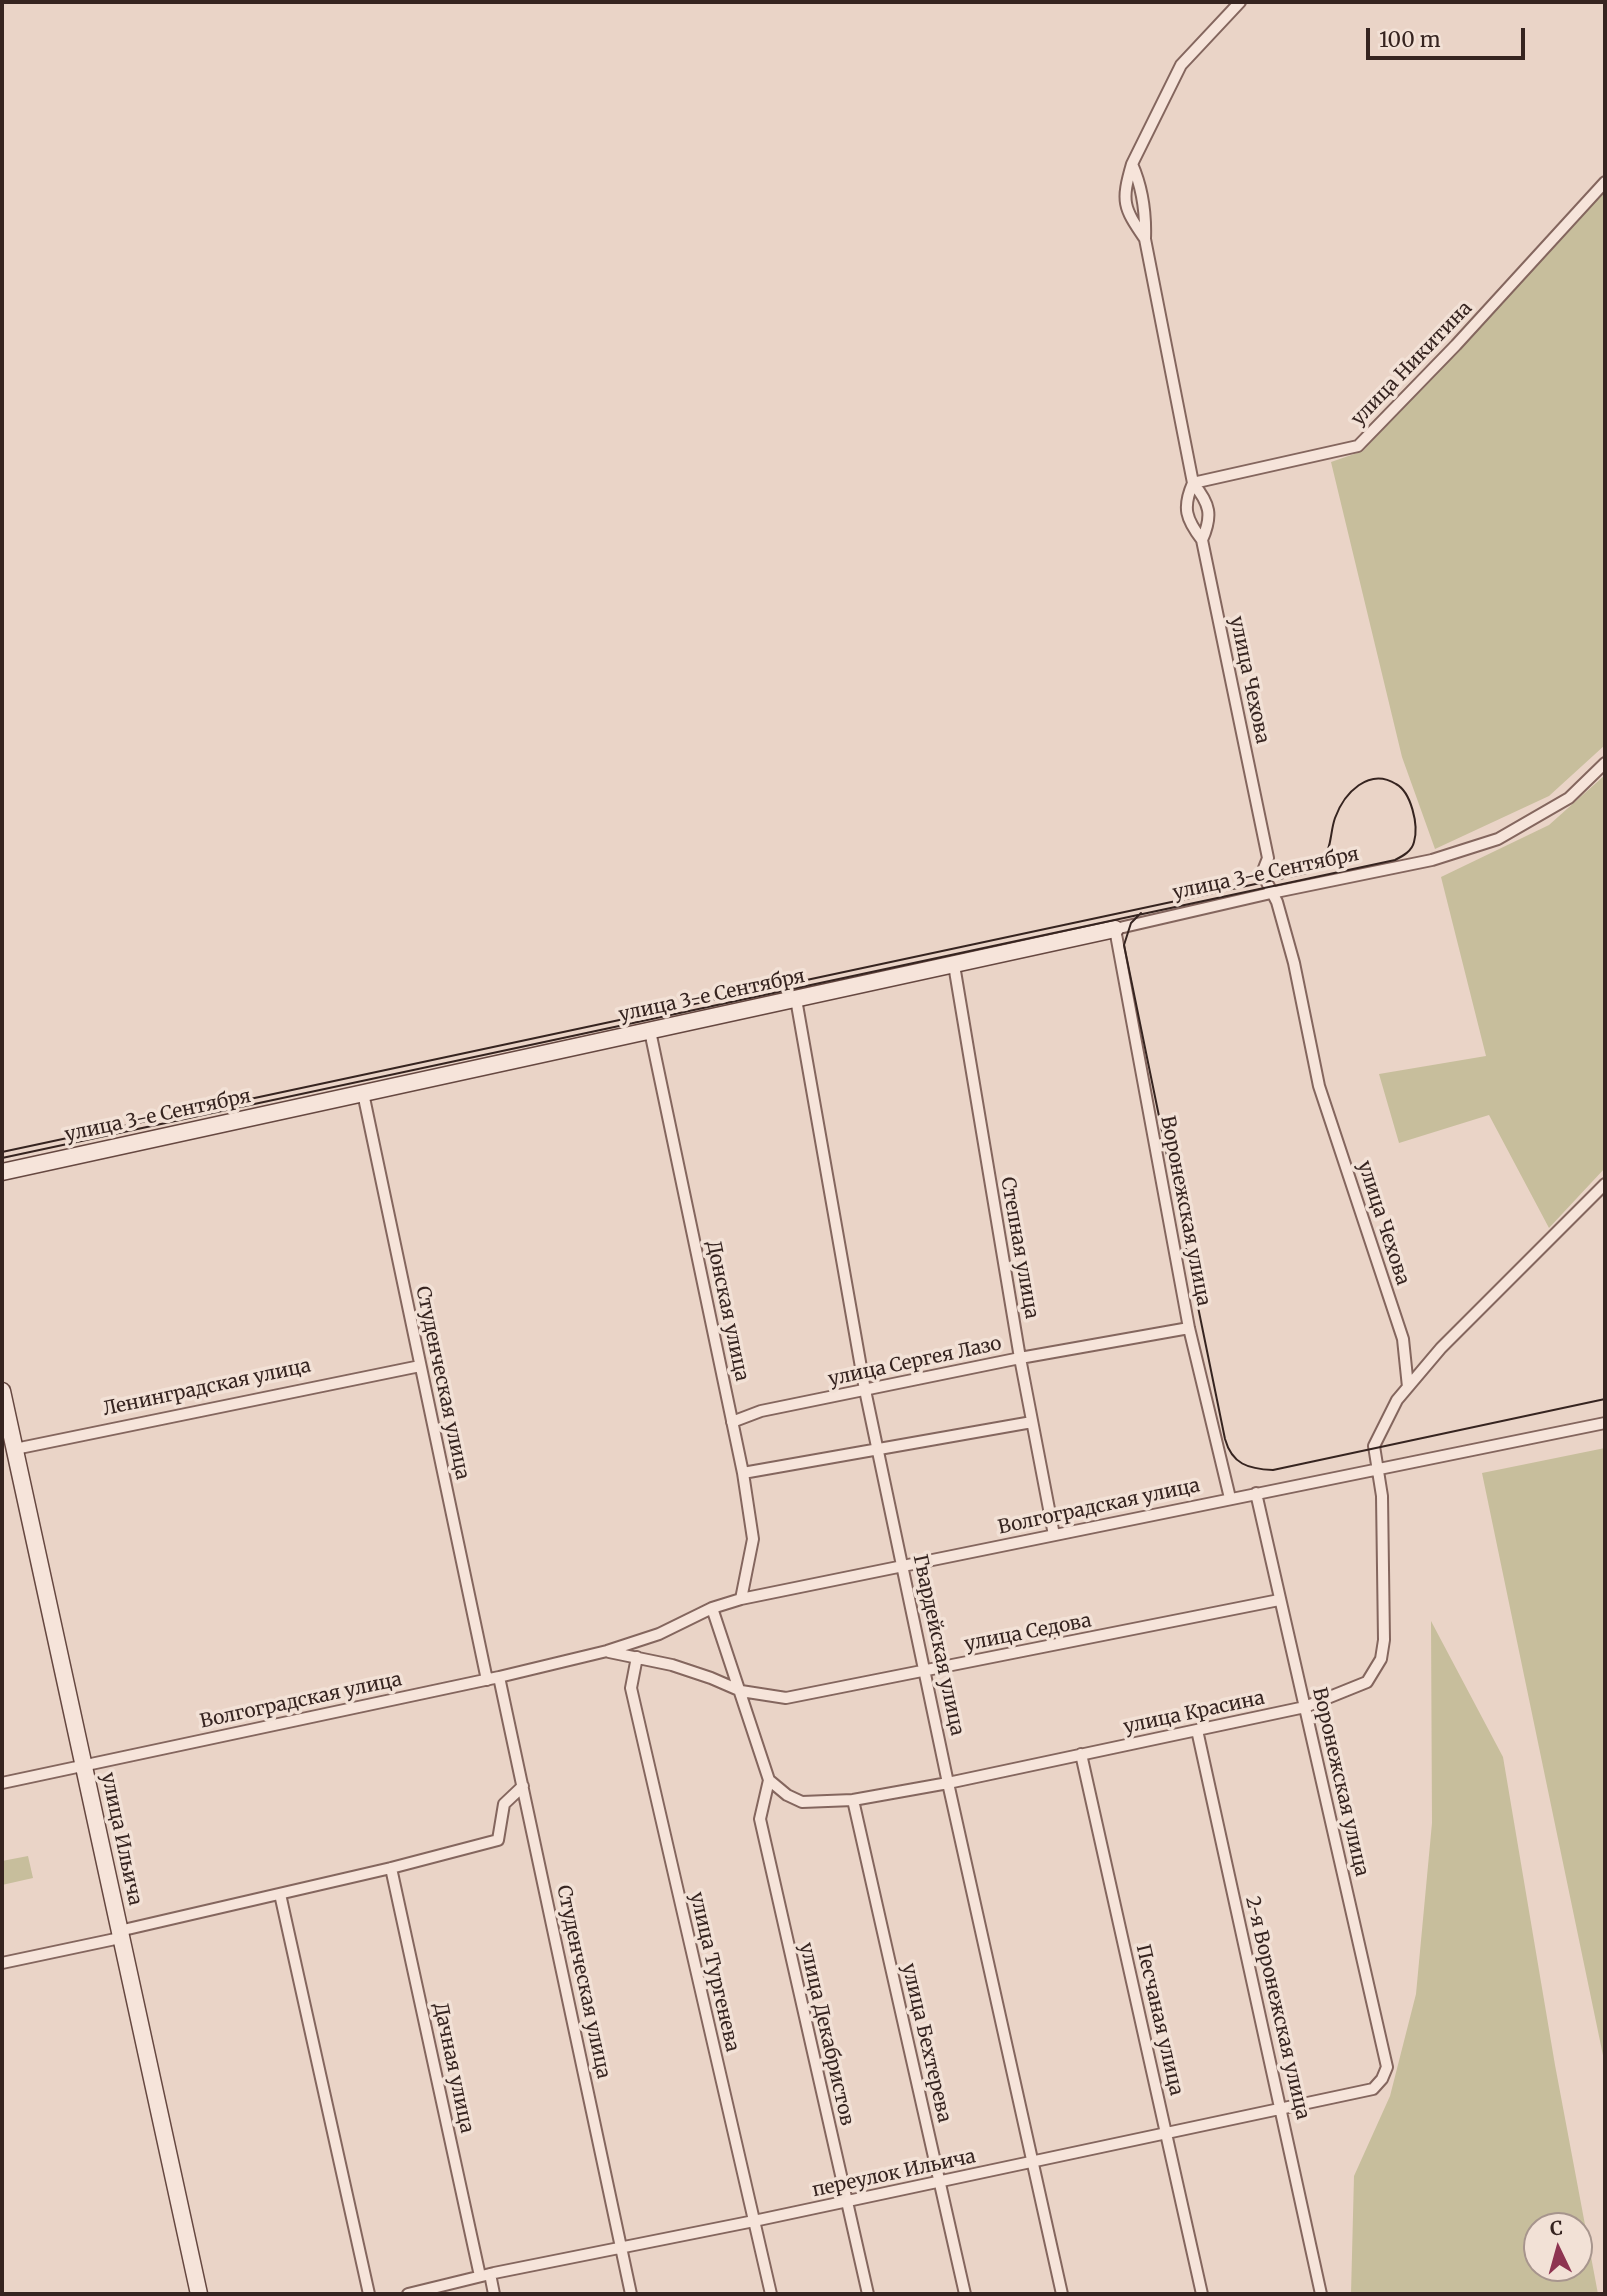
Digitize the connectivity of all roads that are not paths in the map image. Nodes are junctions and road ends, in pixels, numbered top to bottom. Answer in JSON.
{"nodes":[{"id":1,"x":1240,"y":2,"type":"edge"},
{"id":2,"x":1132,"y":164,"type":"junction"},
{"id":3,"x":1605,"y":182,"type":"edge"},
{"id":4,"x":1145,"y":240,"type":"junction"},
{"id":5,"x":1193,"y":483,"type":"junction"},
{"id":6,"x":1202,"y":540,"type":"junction"},
{"id":7,"x":1605,"y":763,"type":"edge"},
{"id":8,"x":1271,"y":893,"type":"junction"},
{"id":9,"x":1115,"y":929,"type":"junction"},
{"id":10,"x":954,"y":965,"type":"junction"},
{"id":11,"x":796,"y":999,"type":"junction"},
{"id":12,"x":650,"y":1031,"type":"junction"},
{"id":13,"x":363,"y":1093,"type":"junction"},
{"id":14,"x":2,"y":1172,"type":"edge"},
{"id":15,"x":1605,"y":1184,"type":"edge"},
{"id":16,"x":1189,"y":1328,"type":"junction"},
{"id":17,"x":1020,"y":1358,"type":"junction"},
{"id":18,"x":421,"y":1366,"type":"junction"},
{"id":19,"x":1408,"y":1387,"type":"junction"},
{"id":20,"x":865,"y":1390,"type":"junction"},
{"id":21,"x":2,"y":1391,"type":"edge"},
{"id":22,"x":732,"y":1422,"type":"junction"},
{"id":23,"x":1032,"y":1422,"type":"junction"},
{"id":24,"x":1605,"y":1423,"type":"edge"},
{"id":25,"x":878,"y":1450,"type":"junction"},
{"id":26,"x":8,"y":1451,"type":"edge"},
{"id":27,"x":1378,"y":1471,"type":"junction"},
{"id":28,"x":743,"y":1473,"type":"junction"},
{"id":29,"x":1256,"y":1493,"type":"junction"},
{"id":30,"x":1230,"y":1498,"type":"junction"},
{"id":31,"x":1055,"y":1535,"type":"junction"},
{"id":32,"x":903,"y":1565,"type":"junction"},
{"id":33,"x":741,"y":1599,"type":"junction"},
{"id":34,"x":1279,"y":1600,"type":"junction"},
{"id":35,"x":712,"y":1608,"type":"junction"},
{"id":36,"x":607,"y":1651,"type":"junction"},
{"id":37,"x":637,"y":1657,"type":"junction"},
{"id":38,"x":926,"y":1672,"type":"junction"},
{"id":39,"x":499,"y":1677,"type":"junction"},
{"id":40,"x":486,"y":1680,"type":"junction"},
{"id":41,"x":741,"y":1691,"type":"junction"},
{"id":42,"x":1305,"y":1707,"type":"junction"},
{"id":43,"x":1197,"y":1730,"type":"junction"},
{"id":44,"x":1081,"y":1754,"type":"junction"},
{"id":45,"x":83,"y":1765,"type":"junction"},
{"id":46,"x":769,"y":1780,"type":"junction"},
{"id":47,"x":2,"y":1783,"type":"edge"},
{"id":48,"x":948,"y":1783,"type":"junction"},
{"id":49,"x":523,"y":1786,"type":"junction"},
{"id":50,"x":853,"y":1800,"type":"junction"},
{"id":51,"x":391,"y":1868,"type":"junction"},
{"id":52,"x":279,"y":1894,"type":"junction"},
{"id":53,"x":120,"y":1934,"type":"junction"},
{"id":54,"x":2,"y":1963,"type":"edge"},
{"id":55,"x":1382,"y":2078,"type":"joint"},
{"id":56,"x":1282,"y":2108,"type":"junction"},
{"id":57,"x":1166,"y":2133,"type":"junction"},
{"id":58,"x":1032,"y":2162,"type":"junction"},
{"id":59,"x":940,"y":2182,"type":"junction"},
{"id":60,"x":845,"y":2202,"type":"junction"},
{"id":61,"x":754,"y":2221,"type":"junction"},
{"id":62,"x":622,"y":2246,"type":"junction"},
{"id":63,"x":485,"y":2275,"type":"junction"},
{"id":64,"x":199,"y":2294,"type":"edge"},
{"id":65,"x":369,"y":2294,"type":"edge"},
{"id":66,"x":408,"y":2294,"type":"edge"},
{"id":67,"x":494,"y":2294,"type":"edge"},
{"id":68,"x":631,"y":2294,"type":"edge"},
{"id":69,"x":771,"y":2294,"type":"edge"},
{"id":70,"x":868,"y":2294,"type":"edge"},
{"id":71,"x":965,"y":2294,"type":"edge"},
{"id":72,"x":1062,"y":2294,"type":"edge"},
{"id":73,"x":1202,"y":2294,"type":"edge"},
{"id":74,"x":1321,"y":2294,"type":"edge"}],
"edges":[{"from":1,"to":2,"type":"street"},
{"from":2,"to":4,"type":"street","name":"улица Чехова"},
{"from":2,"to":4,"type":"street"},
{"from":3,"to":5,"type":"street","name":"улица Никитина"},
{"from":4,"to":5,"type":"street","name":"улица Чехова"},
{"from":5,"to":6,"type":"street"},
{"from":5,"to":6,"type":"street","name":"улица Чехова"},
{"from":6,"to":8,"type":"street","name":"улица Чехова"},
{"from":7,"to":8,"type":"street","name":"улица 3-е Сентября"},
{"from":8,"to":9,"type":"street","name":"улица 3-е Сентября"},
{"from":8,"to":19,"type":"street","name":"улица Чехова"},
{"from":9,"to":10,"type":"street","name":"улица 3-е Сентября"},
{"from":9,"to":16,"type":"street","name":"Воронежская улица"},
{"from":10,"to":11,"type":"street","name":"улица 3-е Сентября"},
{"from":10,"to":17,"type":"street","name":"Степная улица"},
{"from":11,"to":12,"type":"street","name":"улица 3-е Сентября"},
{"from":11,"to":20,"type":"street","name":"Гвардейская улица"},
{"from":12,"to":13,"type":"street","name":"улица 3-е Сентября"},
{"from":12,"to":22,"type":"street","name":"Донская улица"},
{"from":13,"to":14,"type":"street","name":"улица 3-е Сентября"},
{"from":13,"to":18,"type":"street","name":"Студенческая улица"},
{"from":15,"to":19,"type":"street","name":"улица Красина"},
{"from":16,"to":17,"type":"street","name":"улица Сергея Лазо"},
{"from":16,"to":30,"type":"street","name":"Воронежская улица"},
{"from":17,"to":20,"type":"street","name":"улица Сергея Лазо"},
{"from":17,"to":23,"type":"street","name":"Степная улица"},
{"from":18,"to":26,"type":"street","name":"Ленинградская улица"},
{"from":18,"to":40,"type":"street","name":"Студенческая улица"},
{"from":19,"to":27,"type":"street","name":"улица Красина"},
{"from":20,"to":22,"type":"street","name":"улица Сергея Лазо"},
{"from":20,"to":25,"type":"street","name":"Гвардейская улица"},
{"from":21,"to":26,"type":"street","name":"улица Ильича"},
{"from":22,"to":28,"type":"street","name":"Донская улица"},
{"from":23,"to":25,"type":"street"},
{"from":23,"to":31,"type":"street","name":"Степная улица"},
{"from":24,"to":27,"type":"street","name":"Волгоградская улица"},
{"from":25,"to":28,"type":"street"},
{"from":25,"to":32,"type":"street","name":"Гвардейская улица"},
{"from":26,"to":45,"type":"street","name":"улица Ильича"},
{"from":27,"to":29,"type":"street","name":"Волгоградская улица"},
{"from":27,"to":42,"type":"street","name":"улица Красина"},
{"from":28,"to":33,"type":"street","name":"Донская улица"},
{"from":29,"to":30,"type":"street","name":"Волгоградская улица"},
{"from":29,"to":34,"type":"street","name":"Воронежская улица"},
{"from":30,"to":31,"type":"street","name":"Волгоградская улица"},
{"from":31,"to":32,"type":"street","name":"Волгоградская улица"},
{"from":32,"to":33,"type":"street","name":"Волгоградская улица"},
{"from":32,"to":38,"type":"street","name":"Гвардейская улица"},
{"from":33,"to":35,"type":"street","name":"Волгоградская улица"},
{"from":34,"to":38,"type":"street","name":"улица Седова"},
{"from":34,"to":42,"type":"street","name":"Воронежская улица"},
{"from":35,"to":36,"type":"street","name":"Волгоградская улица"},
{"from":35,"to":41,"type":"street"},
{"from":36,"to":37,"type":"street","name":"Волгоградская улица"},
{"from":36,"to":39,"type":"street","name":"Волгоградская улица"},
{"from":37,"to":41,"type":"street","name":"Волгоградская улица"},
{"from":37,"to":61,"type":"street","name":"улица Тургенева"},
{"from":38,"to":41,"type":"street","name":"улица Седова"},
{"from":38,"to":48,"type":"street","name":"Гвардейская улица"},
{"from":39,"to":40,"type":"street","name":"Волгоградская улица"},
{"from":39,"to":49,"type":"street","name":"Студенческая улица"},
{"from":40,"to":45,"type":"street","name":"Волгоградская улица"},
{"from":41,"to":46,"type":"street"},
{"from":42,"to":43,"type":"street","name":"улица Красина"},
{"from":42,"to":55,"type":"street","name":"Воронежская улица"},
{"from":43,"to":44,"type":"street","name":"улица Красина"},
{"from":43,"to":56,"type":"street","name":"2-я Воронежская улица"},
{"from":44,"to":48,"type":"street","name":"улица Красина"},
{"from":44,"to":57,"type":"street","name":"Песчаная улица"},
{"from":45,"to":47,"type":"street","name":"Волгоградская улица"},
{"from":45,"to":53,"type":"street","name":"улица Ильича"},
{"from":46,"to":50,"type":"street","name":"улица Красина"},
{"from":46,"to":60,"type":"street","name":"улица Декабристов"},
{"from":48,"to":50,"type":"street","name":"улица Красина"},
{"from":48,"to":58,"type":"street","name":"Гвардейская улица"},
{"from":49,"to":51,"type":"street"},
{"from":49,"to":62,"type":"street","name":"Студенческая улица"},
{"from":50,"to":59,"type":"street","name":"улица Бехтерева"},
{"from":51,"to":52,"type":"street"},
{"from":51,"to":63,"type":"street","name":"Дачная улица"},
{"from":52,"to":53,"type":"street"},
{"from":52,"to":65,"type":"street"},
{"from":53,"to":54,"type":"street"},
{"from":53,"to":64,"type":"street","name":"улица Ильича"},
{"from":55,"to":56,"type":"street","name":"переулок Ильича"},
{"from":56,"to":57,"type":"street","name":"переулок Ильича"},
{"from":56,"to":74,"type":"street","name":"2-я Воронежская улица"},
{"from":57,"to":58,"type":"street","name":"переулок Ильича"},
{"from":57,"to":73,"type":"street","name":"Песчаная улица"},
{"from":58,"to":59,"type":"street","name":"переулок Ильича"},
{"from":58,"to":72,"type":"street","name":"Гвардейская улица"},
{"from":59,"to":60,"type":"street","name":"переулок Ильича"},
{"from":59,"to":71,"type":"street","name":"улица Бехтерева"},
{"from":60,"to":61,"type":"street","name":"переулок Ильича"},
{"from":60,"to":70,"type":"street","name":"улица Декабристов"},
{"from":61,"to":62,"type":"street","name":"переулок Ильича"},
{"from":61,"to":69,"type":"street","name":"улица Тургенева"},
{"from":62,"to":63,"type":"street","name":"переулок Ильича"},
{"from":62,"to":68,"type":"street","name":"Студенческая улица"},
{"from":63,"to":66,"type":"street","name":"переулок Ильича"},
{"from":63,"to":67,"type":"street","name":"Дачная улица"}]}
